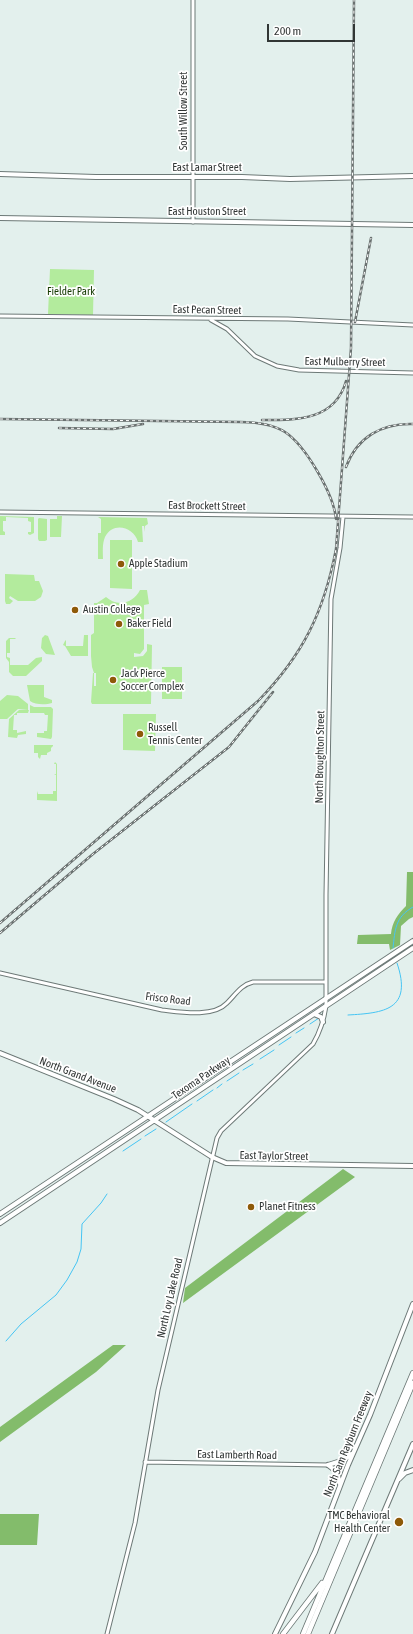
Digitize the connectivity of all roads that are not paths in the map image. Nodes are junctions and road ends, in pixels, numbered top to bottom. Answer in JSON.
{"nodes":[{"id":1,"x":193,"y":0,"type":"edge"},
{"id":2,"x":0,"y":174,"type":"edge"},
{"id":3,"x":413,"y":176,"type":"edge"},
{"id":4,"x":193,"y":177,"type":"junction"},
{"id":5,"x":0,"y":218,"type":"edge"},
{"id":6,"x":193,"y":222,"type":"junction"},
{"id":7,"x":413,"y":225,"type":"edge"},
{"id":8,"x":0,"y":316,"type":"edge"},
{"id":9,"x":208,"y":319,"type":"junction"},
{"id":10,"x":413,"y":325,"type":"edge"},
{"id":11,"x":413,"y":372,"type":"edge"},
{"id":12,"x":0,"y":512,"type":"edge"},
{"id":13,"x":343,"y":517,"type":"junction"},
{"id":14,"x":413,"y":517,"type":"edge"},
{"id":15,"x":413,"y":941,"type":"edge"},
{"id":16,"x":406,"y":946,"type":"junction"},
{"id":17,"x":413,"y":948,"type":"edge"},
{"id":18,"x":407,"y":952,"type":"junction"},
{"id":19,"x":0,"y":973,"type":"edge"},
{"id":20,"x":325,"y":982,"type":"junction"},
{"id":21,"x":326,"y":998,"type":"junction"},
{"id":22,"x":326,"y":1006,"type":"junction"},
{"id":23,"x":314,"y":1014,"type":"junction"},
{"id":24,"x":323,"y":1022,"type":"junction"},
{"id":25,"x":0,"y":1053,"type":"edge"},
{"id":26,"x":148,"y":1116,"type":"junction"},
{"id":27,"x":154,"y":1121,"type":"junction"},
{"id":28,"x":212,"y":1157,"type":"junction"},
{"id":29,"x":413,"y":1166,"type":"edge"},
{"id":30,"x":0,"y":1214,"type":"edge"},
{"id":31,"x":0,"y":1223,"type":"edge"},
{"id":32,"x":413,"y":1304,"type":"edge"},
{"id":33,"x":413,"y":1373,"type":"edge"},
{"id":34,"x":413,"y":1383,"type":"edge"},
{"id":35,"x":412,"y":1445,"type":"edge"},
{"id":36,"x":354,"y":1451,"type":"junction"},
{"id":37,"x":413,"y":1455,"type":"edge"},
{"id":38,"x":145,"y":1462,"type":"junction"},
{"id":39,"x":328,"y":1465,"type":"junction"},
{"id":40,"x":413,"y":1470,"type":"edge"},
{"id":41,"x":396,"y":1482,"type":"junction"},
{"id":42,"x":340,"y":1485,"type":"junction"},
{"id":43,"x":327,"y":1575,"type":"junction"},
{"id":44,"x":107,"y":1634,"type":"edge"},
{"id":45,"x":276,"y":1634,"type":"edge"},
{"id":46,"x":283,"y":1634,"type":"edge"},
{"id":47,"x":303,"y":1634,"type":"edge"},
{"id":48,"x":308,"y":1634,"type":"edge"},
{"id":49,"x":332,"y":1634,"type":"edge"}],
"edges":[{"from":1,"to":4,"type":"street","name":"South Willow Street"},
{"from":2,"to":4,"type":"main road","name":"East Lamar Street"},
{"from":3,"to":4,"type":"main road","name":"East Lamar Street"},
{"from":4,"to":6,"type":"street","name":"South Willow Street"},
{"from":5,"to":6,"type":"main road","name":"East Houston Street"},
{"from":6,"to":7,"type":"main road","name":"East Houston Street"},
{"from":8,"to":9,"type":"street","name":"East Pecan Street"},
{"from":9,"to":10,"type":"street","name":"East Pecan Street"},
{"from":9,"to":11,"type":"street","name":"East Mulberry Street"},
{"from":12,"to":13,"type":"street","name":"East Brockett Street"},
{"from":13,"to":14,"type":"street","name":"East Brockett Street"},
{"from":13,"to":20,"type":"street","name":"North Broughton Street"},
{"from":15,"to":16,"type":"main road","name":"Texoma Parkway"},
{"from":16,"to":18,"type":"main road"},
{"from":16,"to":21,"type":"main road","name":"Texoma Parkway"},
{"from":17,"to":18,"type":"main road","name":"Texoma Parkway"},
{"from":18,"to":22,"type":"main road","name":"Texoma Parkway"},
{"from":19,"to":20,"type":"street","name":"Frisco Road"},
{"from":20,"to":21,"type":"street","name":"North Broughton Street"},
{"from":21,"to":22,"type":"street","name":"North Broughton Street"},
{"from":21,"to":26,"type":"main road","name":"Texoma Parkway"},
{"from":22,"to":23,"type":"main road","name":"Texoma Parkway"},
{"from":22,"to":24,"type":"street","name":"North Loy Lake Road"},
{"from":23,"to":24,"type":"main road"},
{"from":23,"to":27,"type":"main road","name":"Texoma Parkway"},
{"from":24,"to":28,"type":"street","name":"North Loy Lake Road"},
{"from":25,"to":26,"type":"main road","name":"North Grand Avenue"},
{"from":26,"to":27,"type":"main road","name":"East Taylor Street"},
{"from":26,"to":30,"type":"main road","name":"Texoma Parkway"},
{"from":27,"to":28,"type":"main road","name":"East Taylor Street"},
{"from":27,"to":31,"type":"main road","name":"Texoma Parkway"},
{"from":28,"to":29,"type":"main road","name":"East Taylor Street"},
{"from":28,"to":38,"type":"street","name":"North Loy Lake Road"},
{"from":32,"to":36,"type":"main road","name":"North Sam Rayburn Freeway"},
{"from":33,"to":43,"type":"highway"},
{"from":34,"to":48,"type":"highway"},
{"from":35,"to":37,"type":"main road"},
{"from":35,"to":41,"type":"main road"},
{"from":36,"to":39,"type":"main road"},
{"from":36,"to":42,"type":"main road","name":"North Sam Rayburn Freeway"},
{"from":38,"to":39,"type":"street","name":"East Lamberth Road"},
{"from":38,"to":44,"type":"street","name":"North Loy Lake Road"},
{"from":39,"to":42,"type":"main road"},
{"from":40,"to":41,"type":"main road"},
{"from":41,"to":49,"type":"main road"},
{"from":42,"to":45,"type":"main road","name":"North Sam Rayburn Freeway"},
{"from":43,"to":46,"type":"highway"},
{"from":43,"to":47,"type":"highway"}]}
